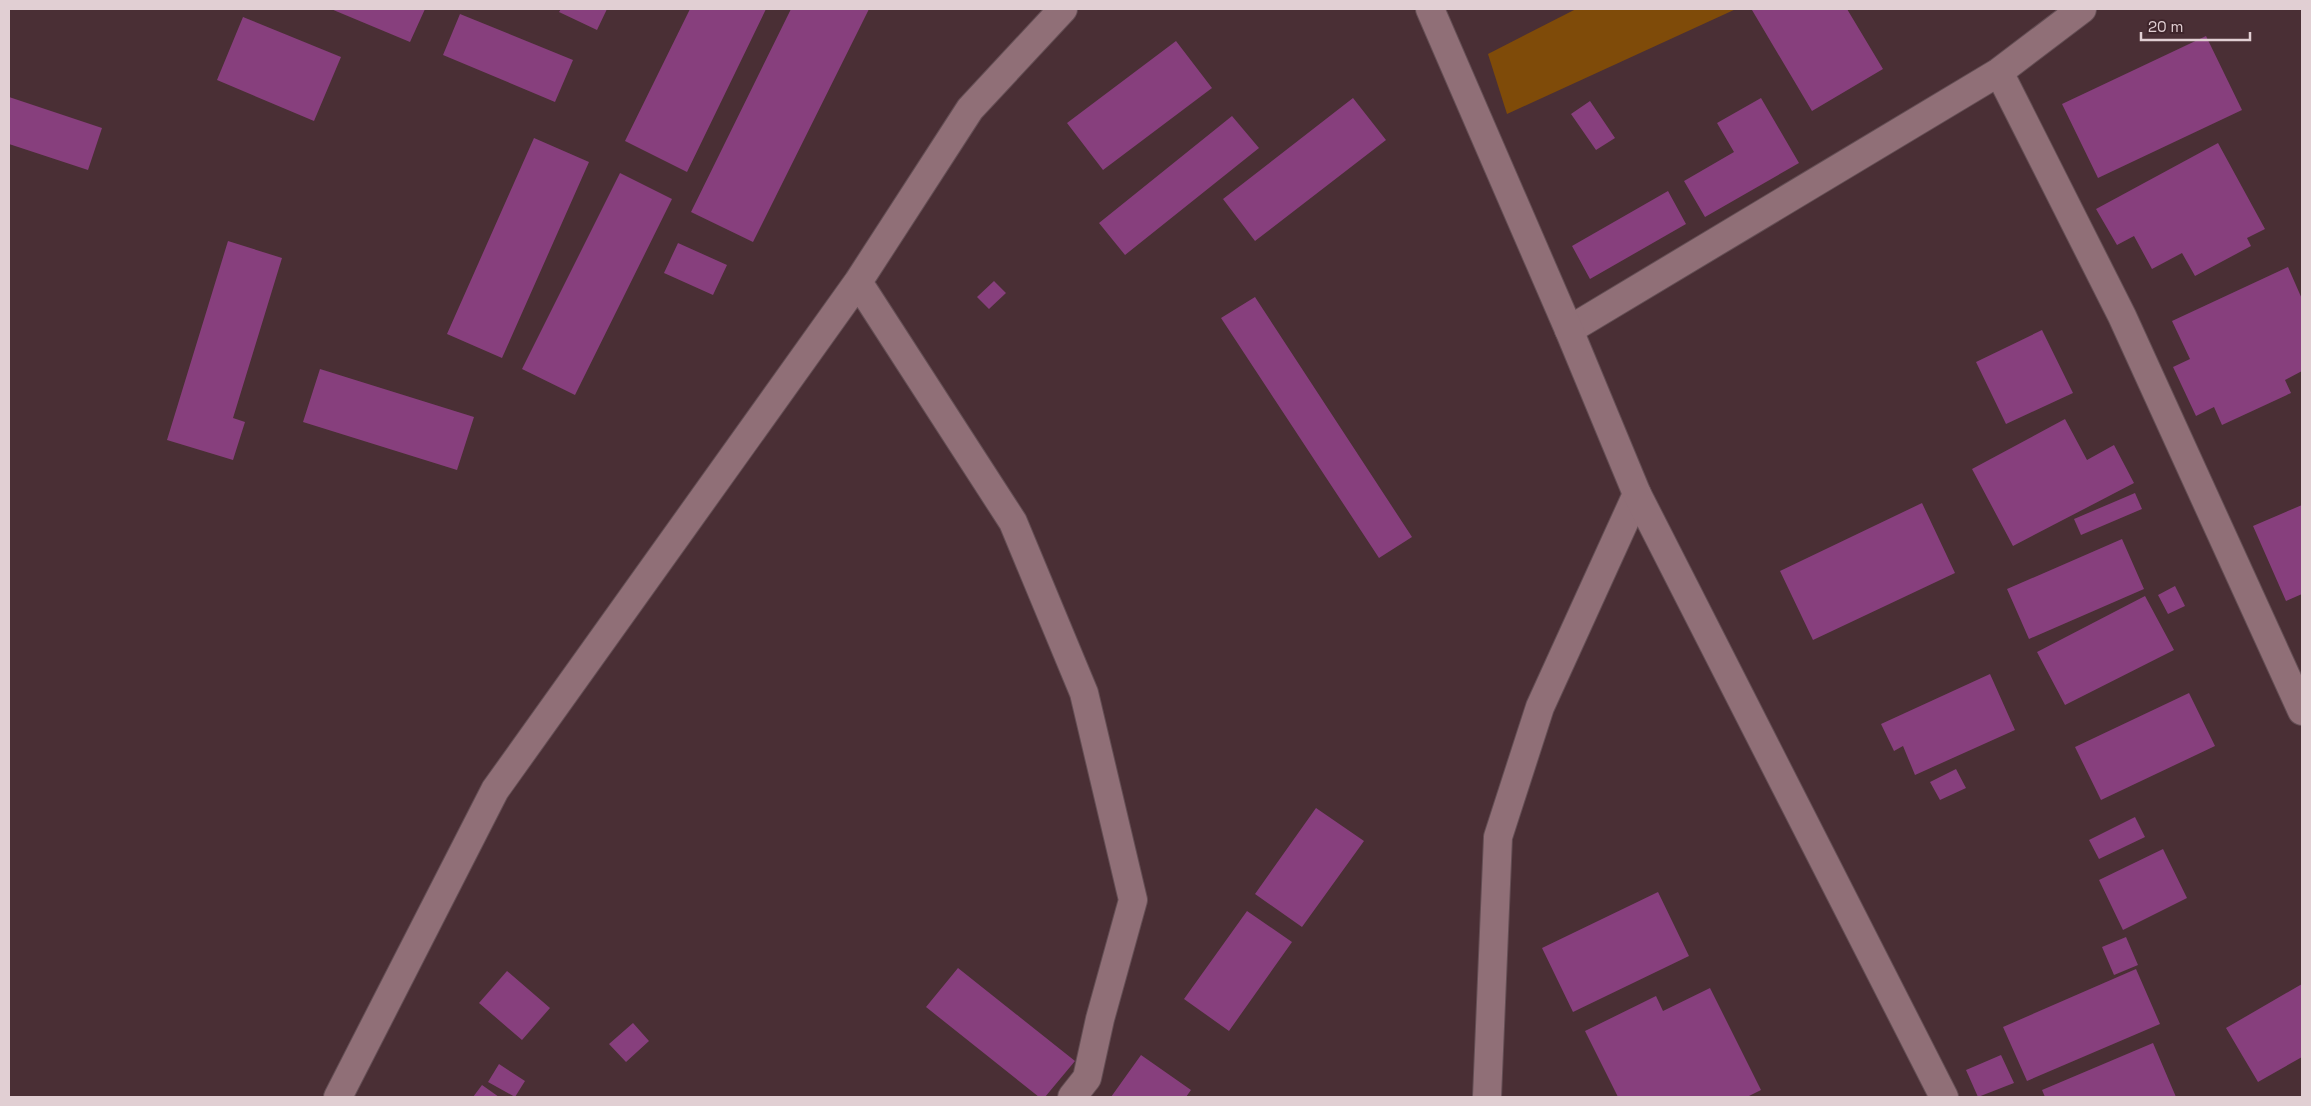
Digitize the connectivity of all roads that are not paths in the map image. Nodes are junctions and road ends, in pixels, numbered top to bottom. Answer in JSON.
{"nodes":[{"id":1,"x":1063,"y":9,"type":"edge"},
{"id":2,"x":1430,"y":9,"type":"edge"},
{"id":3,"x":2082,"y":9,"type":"edge"},
{"id":4,"x":1999,"y":72,"type":"junction"},
{"id":5,"x":858,"y":282,"type":"junction"},
{"id":6,"x":1569,"y":330,"type":"junction"},
{"id":7,"x":1637,"y":494,"type":"junction"},
{"id":8,"x":2302,"y":711,"type":"edge"},
{"id":9,"x":338,"y":1097,"type":"edge"},
{"id":10,"x":1072,"y":1097,"type":"edge"},
{"id":11,"x":1487,"y":1097,"type":"edge"},
{"id":12,"x":1944,"y":1097,"type":"edge"}],
"edges":[{"from":1,"to":5,"type":"street"},
{"from":2,"to":6,"type":"street"},
{"from":3,"to":4,"type":"street"},
{"from":4,"to":6,"type":"street"},
{"from":4,"to":8,"type":"street"},
{"from":5,"to":9,"type":"street"},
{"from":5,"to":10,"type":"street"},
{"from":6,"to":7,"type":"street"},
{"from":7,"to":11,"type":"street"},
{"from":7,"to":12,"type":"street"}]}
